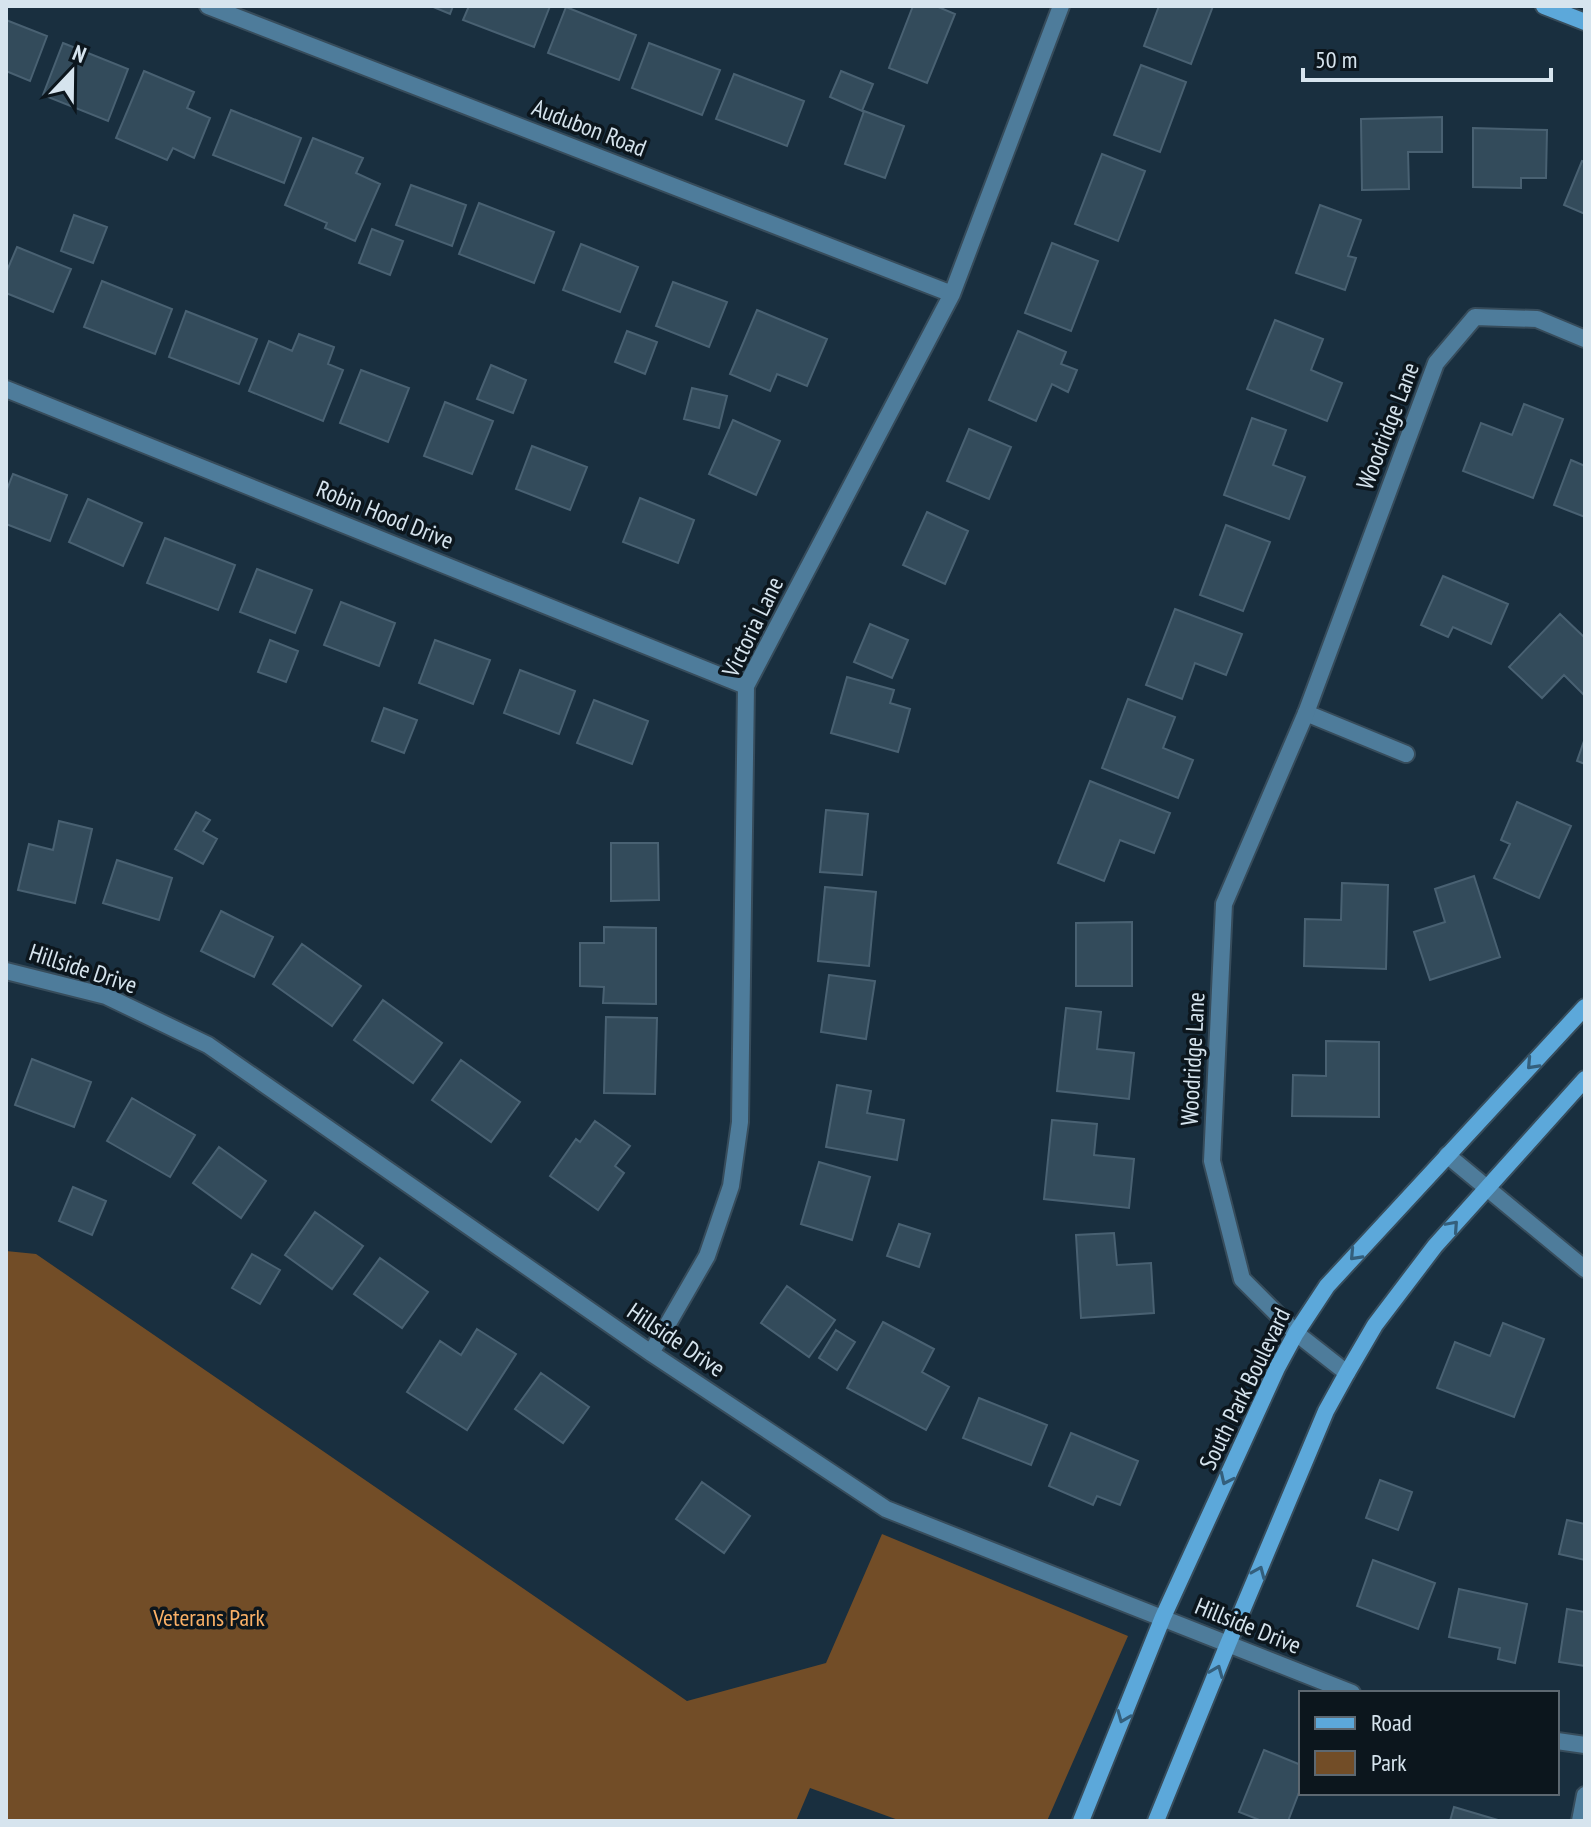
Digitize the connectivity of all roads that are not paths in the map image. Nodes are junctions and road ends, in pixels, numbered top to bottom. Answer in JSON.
{"nodes":[{"id":1,"x":208,"y":6,"type":"edge"},
{"id":2,"x":1061,"y":6,"type":"edge"},
{"id":3,"x":1544,"y":6,"type":"edge"},
{"id":4,"x":1585,"y":22,"type":"edge"},
{"id":5,"x":952,"y":294,"type":"junction"},
{"id":6,"x":1585,"y":339,"type":"edge"},
{"id":7,"x":6,"y":389,"type":"edge"},
{"id":8,"x":746,"y":686,"type":"junction"},
{"id":9,"x":1306,"y":713,"type":"junction"},
{"id":10,"x":1406,"y":754,"type":"dead end"},
{"id":11,"x":6,"y":971,"type":"edge"},
{"id":12,"x":1585,"y":1007,"type":"edge"},
{"id":13,"x":1585,"y":1079,"type":"edge"},
{"id":14,"x":1447,"y":1155,"type":"junction"},
{"id":15,"x":1488,"y":1188,"type":"junction"},
{"id":16,"x":1585,"y":1269,"type":"edge"},
{"id":17,"x":1296,"y":1333,"type":"junction"},
{"id":18,"x":651,"y":1353,"type":"junction"},
{"id":19,"x":1347,"y":1373,"type":"junction"},
{"id":20,"x":1163,"y":1617,"type":"junction"},
{"id":21,"x":1228,"y":1644,"type":"junction"},
{"id":22,"x":1347,"y":1691,"type":"edge"},
{"id":23,"x":1559,"y":1741,"type":"edge"},
{"id":24,"x":1585,"y":1745,"type":"edge"},
{"id":25,"x":1585,"y":1795,"type":"edge"},
{"id":26,"x":1081,"y":1821,"type":"edge"},
{"id":27,"x":1156,"y":1821,"type":"edge"},
{"id":28,"x":1580,"y":1821,"type":"edge"}],
"edges":[{"from":1,"to":5,"type":"street","name":"Audubon Road"},
{"from":2,"to":5,"type":"street","name":"Victoria Lane"},
{"from":3,"to":4,"type":"street"},
{"from":5,"to":8,"type":"street","name":"Victoria Lane"},
{"from":6,"to":9,"type":"street","name":"Woodridge Lane"},
{"from":7,"to":8,"type":"street","name":"Robin Hood Drive"},
{"from":8,"to":18,"type":"street","name":"Victoria Lane"},
{"from":9,"to":10,"type":"street"},
{"from":9,"to":17,"type":"street","name":"Woodridge Lane"},
{"from":11,"to":18,"type":"street","name":"Hillside Drive"},
{"from":12,"to":14,"type":"street","name":"South Park Boulevard","one_way":true},
{"from":13,"to":15,"type":"street"},
{"from":14,"to":15,"type":"street"},
{"from":14,"to":17,"type":"street","name":"South Park Boulevard","one_way":true},
{"from":15,"to":16,"type":"street"},
{"from":19,"to":15,"type":"street","one_way":true},
{"from":17,"to":19,"type":"street","name":"Woodridge Lane"},
{"from":17,"to":20,"type":"street","name":"South Park Boulevard","one_way":true},
{"from":18,"to":20,"type":"street","name":"Hillside Drive"},
{"from":21,"to":19,"type":"street","one_way":true},
{"from":20,"to":21,"type":"street","name":"Hillside Drive"},
{"from":20,"to":26,"type":"street","name":"South Park Boulevard","one_way":true},
{"from":21,"to":22,"type":"street","name":"Hillside Drive"},
{"from":27,"to":21,"type":"street","one_way":true},
{"from":23,"to":24,"type":"street"},
{"from":25,"to":28,"type":"street"}]}
